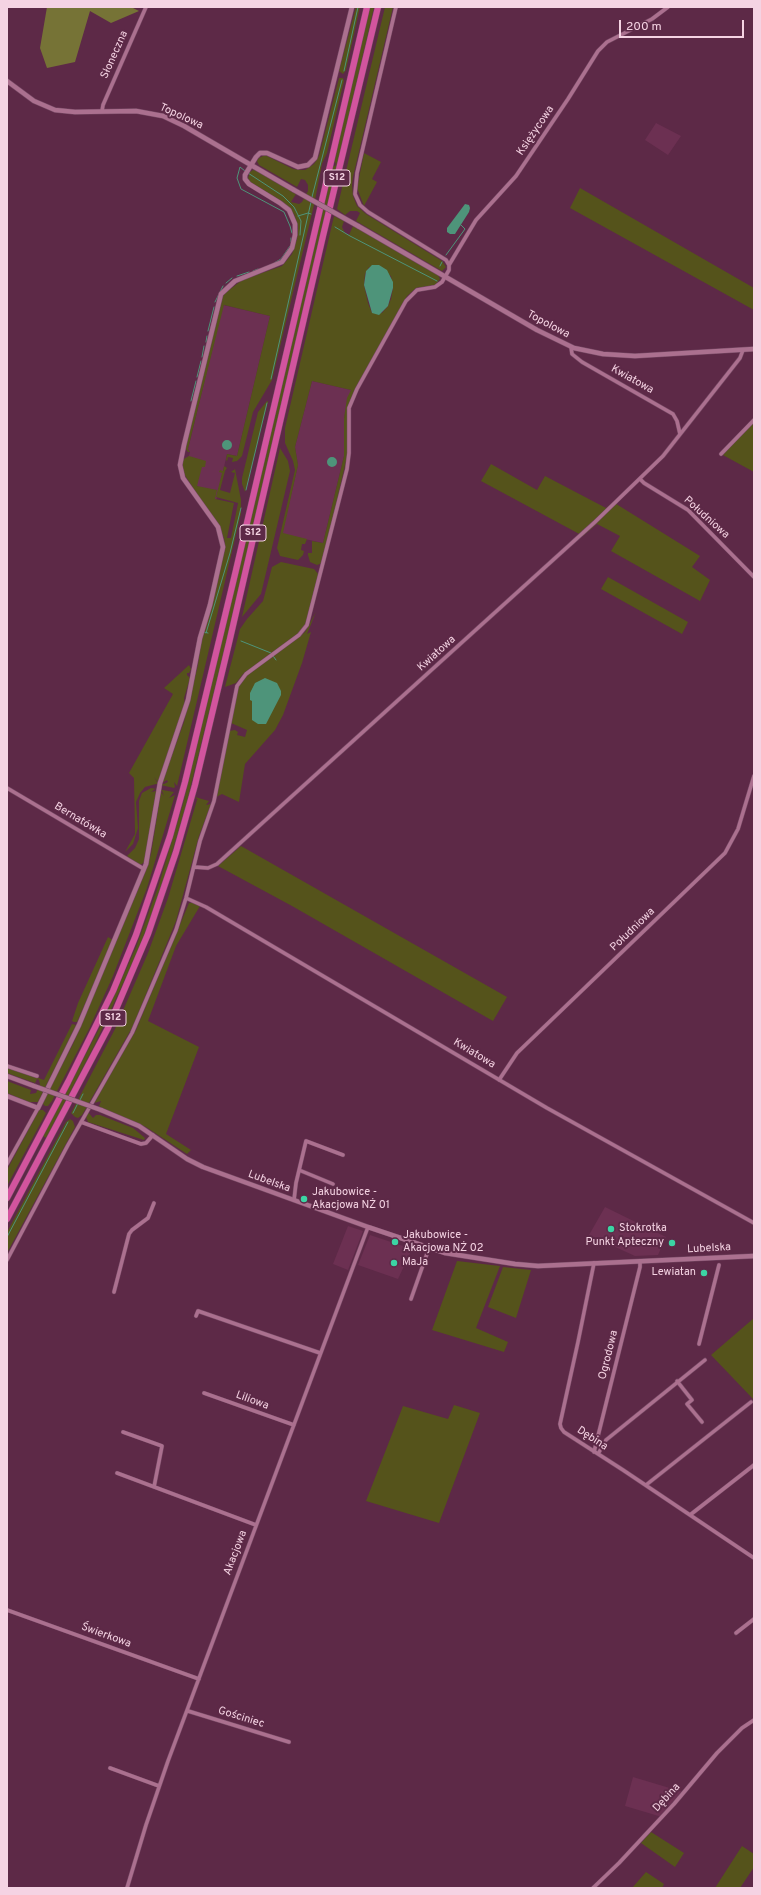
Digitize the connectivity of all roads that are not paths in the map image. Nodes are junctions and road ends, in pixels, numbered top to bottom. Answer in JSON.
{"nodes":[{"id":1,"x":146,"y":7,"type":"edge"},
{"id":2,"x":352,"y":7,"type":"edge"},
{"id":3,"x":367,"y":7,"type":"edge"},
{"id":4,"x":378,"y":7,"type":"edge"},
{"id":5,"x":396,"y":7,"type":"edge"},
{"id":6,"x":668,"y":7,"type":"edge"},
{"id":7,"x":7,"y":81,"type":"edge"},
{"id":8,"x":102,"y":111,"type":"junction"},
{"id":9,"x":251,"y":165,"type":"junction"},
{"id":10,"x":449,"y":265,"type":"junction"},
{"id":11,"x":445,"y":277,"type":"junction"},
{"id":12,"x":571,"y":347,"type":"junction"},
{"id":13,"x":754,"y":349,"type":"edge"},
{"id":14,"x":743,"y":350,"type":"junction"},
{"id":15,"x":754,"y":420,"type":"edge"},
{"id":16,"x":680,"y":434,"type":"junction"},
{"id":17,"x":721,"y":454,"type":"dead end"},
{"id":18,"x":640,"y":479,"type":"junction"},
{"id":19,"x":754,"y":577,"type":"edge"},
{"id":20,"x":754,"y":776,"type":"edge"},
{"id":21,"x":7,"y":788,"type":"edge"},
{"id":22,"x":194,"y":867,"type":"junction"},
{"id":23,"x":144,"y":869,"type":"junction"},
{"id":24,"x":186,"y":898,"type":"junction"},
{"id":25,"x":7,"y":1066,"type":"edge"},
{"id":26,"x":7,"y":1076,"type":"edge"},
{"id":27,"x":37,"y":1076,"type":"dead end"},
{"id":28,"x":499,"y":1080,"type":"junction"},
{"id":29,"x":7,"y":1096,"type":"edge"},
{"id":30,"x":38,"y":1108,"type":"junction"},
{"id":31,"x":81,"y":1122,"type":"junction"},
{"id":32,"x":153,"y":1135,"type":"junction"},
{"id":33,"x":344,"y":1155,"type":"dead end"},
{"id":34,"x":7,"y":1164,"type":"edge"},
{"id":35,"x":299,"y":1170,"type":"junction"},
{"id":36,"x":333,"y":1184,"type":"dead end"},
{"id":37,"x":7,"y":1198,"type":"edge"},
{"id":38,"x":294,"y":1200,"type":"junction"},
{"id":39,"x":154,"y":1202,"type":"dead end"},
{"id":40,"x":7,"y":1220,"type":"edge"},
{"id":41,"x":754,"y":1223,"type":"edge"},
{"id":42,"x":368,"y":1227,"type":"junction"},
{"id":43,"x":429,"y":1248,"type":"junction"},
{"id":44,"x":754,"y":1256,"type":"edge"},
{"id":45,"x":7,"y":1260,"type":"edge"},
{"id":46,"x":640,"y":1261,"type":"junction"},
{"id":47,"x":594,"y":1264,"type":"junction"},
{"id":48,"x":719,"y":1265,"type":"dead end"},
{"id":49,"x":114,"y":1292,"type":"dead end"},
{"id":50,"x":411,"y":1299,"type":"dead end"},
{"id":51,"x":196,"y":1316,"type":"dead end"},
{"id":52,"x":699,"y":1344,"type":"dead end"},
{"id":53,"x":320,"y":1354,"type":"junction"},
{"id":54,"x":705,"y":1360,"type":"dead end"},
{"id":55,"x":677,"y":1381,"type":"junction"},
{"id":56,"x":204,"y":1393,"type":"dead end"},
{"id":57,"x":751,"y":1402,"type":"dead end"},
{"id":58,"x":702,"y":1422,"type":"dead end"},
{"id":59,"x":294,"y":1425,"type":"junction"},
{"id":60,"x":123,"y":1432,"type":"dead end"},
{"id":61,"x":596,"y":1453,"type":"junction"},
{"id":62,"x":754,"y":1465,"type":"edge"},
{"id":63,"x":117,"y":1473,"type":"dead end"},
{"id":64,"x":646,"y":1485,"type":"junction"},
{"id":65,"x":154,"y":1487,"type":"junction"},
{"id":66,"x":690,"y":1515,"type":"junction"},
{"id":67,"x":256,"y":1525,"type":"junction"},
{"id":68,"x":754,"y":1558,"type":"edge"},
{"id":69,"x":7,"y":1610,"type":"edge"},
{"id":70,"x":754,"y":1619,"type":"edge"},
{"id":71,"x":736,"y":1633,"type":"dead end"},
{"id":72,"x":199,"y":1679,"type":"junction"},
{"id":73,"x":188,"y":1711,"type":"junction"},
{"id":74,"x":754,"y":1720,"type":"edge"},
{"id":75,"x":289,"y":1742,"type":"dead end"},
{"id":76,"x":110,"y":1768,"type":"dead end"},
{"id":77,"x":159,"y":1786,"type":"junction"},
{"id":78,"x":127,"y":1888,"type":"edge"},
{"id":79,"x":592,"y":1888,"type":"edge"}],
"edges":[{"from":1,"to":8,"type":"street","name":"Słoneczna"},
{"from":2,"to":9,"type":"street"},
{"from":3,"to":37,"type":"highway","number":"S12"},
{"from":4,"to":40,"type":"highway","number":"S12"},
{"from":5,"to":10,"type":"street"},
{"from":6,"to":10,"type":"street","name":"Księżycowa"},
{"from":7,"to":8,"type":"street","name":"Topolowa"},
{"from":8,"to":9,"type":"street","name":"Topolowa"},
{"from":9,"to":11,"type":"street","name":"Topolowa","bridge":true},
{"from":9,"to":23,"type":"street"},
{"from":10,"to":11,"type":"street","name":"Księżycowa"},
{"from":11,"to":12,"type":"street","name":"Topolowa"},
{"from":11,"to":22,"type":"street"},
{"from":12,"to":14,"type":"street","name":"Topolowa"},
{"from":12,"to":16,"type":"street","name":"Kwiatowa"},
{"from":13,"to":14,"type":"street","name":"Topolowa"},
{"from":14,"to":16,"type":"street","name":"Kwiatowa"},
{"from":15,"to":17,"type":"street"},
{"from":16,"to":18,"type":"street","name":"Kwiatowa"},
{"from":18,"to":19,"type":"street","name":"Południowa"},
{"from":18,"to":22,"type":"street","name":"Kwiatowa"},
{"from":20,"to":28,"type":"street","name":"Południowa"},
{"from":21,"to":23,"type":"street","name":"Bernatówka"},
{"from":22,"to":24,"type":"street"},
{"from":23,"to":30,"type":"street"},
{"from":24,"to":28,"type":"street","name":"Kwiatowa"},
{"from":24,"to":31,"type":"street"},
{"from":25,"to":27,"type":"street"},
{"from":26,"to":32,"type":"street","name":"Lubelska","bridge":true},
{"from":28,"to":41,"type":"street","name":"Kwiatowa"},
{"from":29,"to":30,"type":"street"},
{"from":30,"to":34,"type":"street"},
{"from":31,"to":32,"type":"street"},
{"from":31,"to":45,"type":"street"},
{"from":32,"to":38,"type":"street","name":"Lubelska"},
{"from":33,"to":35,"type":"street"},
{"from":35,"to":36,"type":"street"},
{"from":35,"to":38,"type":"street"},
{"from":38,"to":42,"type":"street","name":"Lubelska"},
{"from":39,"to":49,"type":"street"},
{"from":42,"to":43,"type":"street","name":"Lubelska"},
{"from":42,"to":53,"type":"street","name":"Akacjowa"},
{"from":43,"to":47,"type":"street","name":"Lubelska"},
{"from":43,"to":50,"type":"street"},
{"from":44,"to":46,"type":"street","name":"Lubelska"},
{"from":46,"to":47,"type":"street","name":"Lubelska"},
{"from":46,"to":61,"type":"street","name":"Ogrodowa"},
{"from":47,"to":61,"type":"street","name":"Dębina"},
{"from":48,"to":52,"type":"street"},
{"from":51,"to":53,"type":"street"},
{"from":53,"to":59,"type":"street","name":"Akacjowa"},
{"from":54,"to":55,"type":"street"},
{"from":55,"to":58,"type":"street"},
{"from":55,"to":61,"type":"street"},
{"from":56,"to":59,"type":"street","name":"Liliowa"},
{"from":57,"to":64,"type":"street"},
{"from":59,"to":67,"type":"street","name":"Akacjowa"},
{"from":60,"to":65,"type":"street"},
{"from":61,"to":64,"type":"street","name":"Dębina"},
{"from":62,"to":66,"type":"street"},
{"from":63,"to":65,"type":"street"},
{"from":64,"to":66,"type":"street","name":"Dębina"},
{"from":65,"to":67,"type":"street"},
{"from":66,"to":68,"type":"street","name":"Dębina"},
{"from":67,"to":72,"type":"street","name":"Akacjowa"},
{"from":69,"to":72,"type":"street","name":"Świerkowa"},
{"from":70,"to":71,"type":"street"},
{"from":72,"to":73,"type":"street","name":"Akacjowa"},
{"from":73,"to":75,"type":"street","name":"Gościniec"},
{"from":73,"to":77,"type":"street","name":"Akacjowa"},
{"from":74,"to":79,"type":"street","name":"Dębina"},
{"from":76,"to":77,"type":"street"},
{"from":77,"to":78,"type":"street","name":"Akacjowa"}]}
